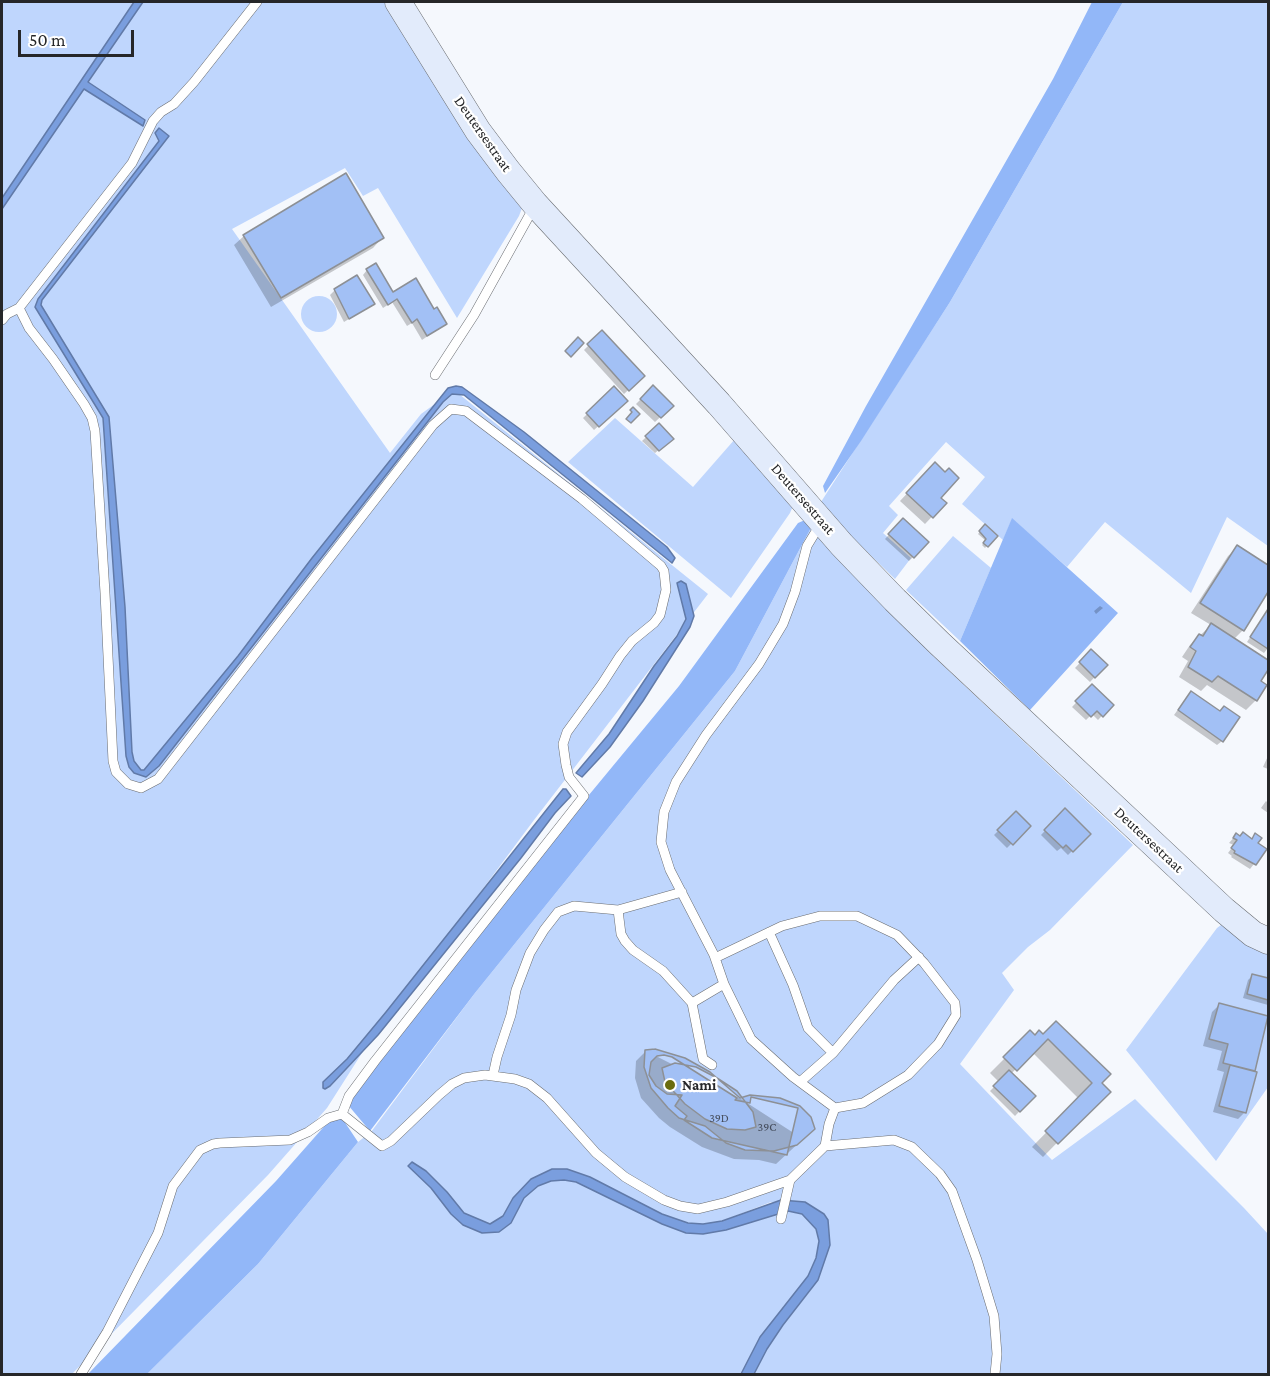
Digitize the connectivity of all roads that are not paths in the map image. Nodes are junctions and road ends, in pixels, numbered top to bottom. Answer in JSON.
{"nodes":[{"id":1,"x":257,"y":2,"type":"edge"},
{"id":2,"x":398,"y":2,"type":"edge"},
{"id":3,"x":535,"y":204,"type":"junction"},
{"id":4,"x":19,"y":308,"type":"junction"},
{"id":5,"x":2,"y":320,"type":"edge"},
{"id":6,"x":435,"y":375,"type":"dead end"},
{"id":7,"x":822,"y":521,"type":"junction"},
{"id":8,"x":682,"y":892,"type":"junction"},
{"id":9,"x":618,"y":910,"type":"junction"},
{"id":10,"x":769,"y":932,"type":"junction"},
{"id":11,"x":1269,"y":941,"type":"edge"},
{"id":12,"x":919,"y":957,"type":"junction"},
{"id":13,"x":715,"y":958,"type":"junction"},
{"id":14,"x":724,"y":984,"type":"junction"},
{"id":15,"x":692,"y":1003,"type":"junction"},
{"id":16,"x":833,"y":1053,"type":"junction"},
{"id":17,"x":712,"y":1065,"type":"dead end"},
{"id":18,"x":493,"y":1075,"type":"junction"},
{"id":19,"x":800,"y":1082,"type":"junction"},
{"id":20,"x":835,"y":1108,"type":"junction"},
{"id":21,"x":342,"y":1114,"type":"junction"},
{"id":22,"x":825,"y":1146,"type":"junction"},
{"id":23,"x":790,"y":1180,"type":"junction"},
{"id":24,"x":781,"y":1219,"type":"dead end"},
{"id":25,"x":81,"y":1374,"type":"edge"},
{"id":26,"x":995,"y":1374,"type":"edge"}],
"edges":[{"from":1,"to":4,"type":"lane"},
{"from":2,"to":3,"type":"street","name":"Deutersestraat"},
{"from":3,"to":6,"type":"lane"},
{"from":3,"to":7,"type":"street","name":"Deutersestraat"},
{"from":4,"to":5,"type":"lane"},
{"from":4,"to":21,"type":"lane"},
{"from":7,"to":8,"type":"lane"},
{"from":7,"to":11,"type":"street","name":"Deutersestraat"},
{"from":8,"to":9,"type":"lane"},
{"from":8,"to":13,"type":"lane"},
{"from":9,"to":15,"type":"lane"},
{"from":9,"to":18,"type":"lane"},
{"from":10,"to":12,"type":"lane"},
{"from":10,"to":13,"type":"lane"},
{"from":10,"to":16,"type":"lane"},
{"from":12,"to":16,"type":"lane"},
{"from":12,"to":20,"type":"lane"},
{"from":13,"to":14,"type":"lane"},
{"from":14,"to":15,"type":"lane"},
{"from":14,"to":19,"type":"lane"},
{"from":15,"to":17,"type":"lane"},
{"from":16,"to":19,"type":"lane"},
{"from":18,"to":21,"type":"lane"},
{"from":18,"to":23,"type":"lane"},
{"from":19,"to":20,"type":"lane"},
{"from":20,"to":22,"type":"lane"},
{"from":21,"to":25,"type":"lane"},
{"from":22,"to":23,"type":"lane"},
{"from":22,"to":26,"type":"lane"},
{"from":23,"to":24,"type":"lane"}]}
